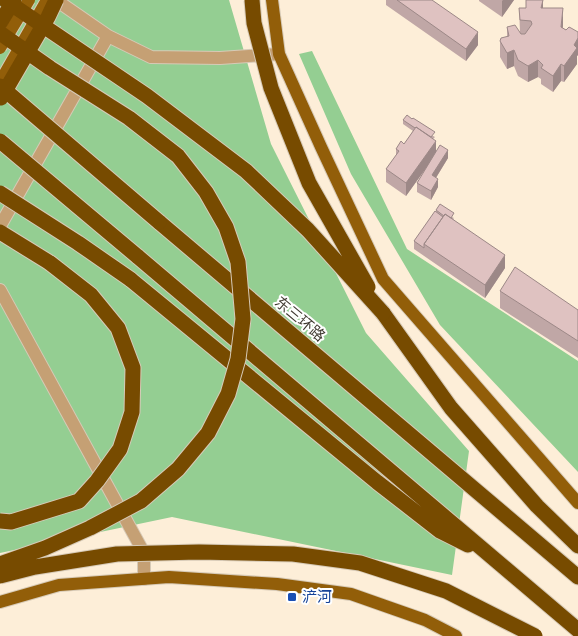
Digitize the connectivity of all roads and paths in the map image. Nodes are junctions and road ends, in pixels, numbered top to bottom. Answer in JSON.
{"nodes":[{"id":1,"x":5,"y":0,"type":"edge"},
{"id":2,"x":14,"y":0,"type":"edge"},
{"id":3,"x":28,"y":0,"type":"edge"},
{"id":4,"x":47,"y":0,"type":"edge"},
{"id":5,"x":56,"y":0,"type":"edge"},
{"id":6,"x":252,"y":0,"type":"edge"},
{"id":7,"x":272,"y":0,"type":"edge"},
{"id":8,"x":0,"y":23,"type":"edge"},
{"id":9,"x":0,"y":33,"type":"edge"},
{"id":10,"x":108,"y":36,"type":"junction"},
{"id":11,"x":0,"y":48,"type":"edge"},
{"id":12,"x":279,"y":54,"type":"junction"},
{"id":13,"x":0,"y":82,"type":"edge"},
{"id":14,"x":0,"y":86,"type":"edge"},
{"id":15,"x":0,"y":100,"type":"edge"},
{"id":16,"x":0,"y":141,"type":"edge"},
{"id":17,"x":0,"y":193,"type":"edge"},
{"id":18,"x":0,"y":226,"type":"edge"},
{"id":19,"x":0,"y":232,"type":"edge"},
{"id":20,"x":0,"y":290,"type":"edge"},
{"id":21,"x":382,"y":313,"type":"junction"},
{"id":22,"x":578,"y":503,"type":"edge"},
{"id":23,"x":0,"y":521,"type":"edge"},
{"id":24,"x":578,"y":546,"type":"edge"},
{"id":25,"x":489,"y":556,"type":"junction"},
{"id":26,"x":0,"y":564,"type":"edge"},
{"id":27,"x":0,"y":576,"type":"edge"},
{"id":28,"x":578,"y":578,"type":"edge"},
{"id":29,"x":144,"y":579,"type":"junction"},
{"id":30,"x":0,"y":602,"type":"edge"},
{"id":31,"x":578,"y":630,"type":"edge"},
{"id":32,"x":456,"y":636,"type":"edge"},
{"id":33,"x":535,"y":636,"type":"edge"}],
"edges":[{"from":1,"to":21,"type":"highway","bridge":true},
{"from":2,"to":8,"type":"highway","bridge":true},
{"from":3,"to":11,"type":"main road","bridge":true},
{"from":4,"to":13,"type":"main road","bridge":true},
{"from":5,"to":10,"type":"street"},
{"from":5,"to":15,"type":"highway","bridge":true},
{"from":6,"to":21,"type":"highway","bridge":true},
{"from":7,"to":12,"type":"main road"},
{"from":9,"to":26,"type":"highway","bridge":true},
{"from":10,"to":12,"type":"street"},
{"from":10,"to":18,"type":"street"},
{"from":12,"to":22,"type":"main road"},
{"from":14,"to":28,"type":"highway","name":"东三环路","bridge":true},
{"from":16,"to":25,"type":"highway","bridge":true},
{"from":17,"to":25,"type":"highway","bridge":true},
{"from":19,"to":23,"type":"highway","bridge":true},
{"from":20,"to":29,"type":"street"},
{"from":21,"to":24,"type":"highway"},
{"from":25,"to":31,"type":"highway"},
{"from":27,"to":33,"type":"highway","bridge":true},
{"from":29,"to":30,"type":"main road"},
{"from":29,"to":32,"type":"main road"}]}
